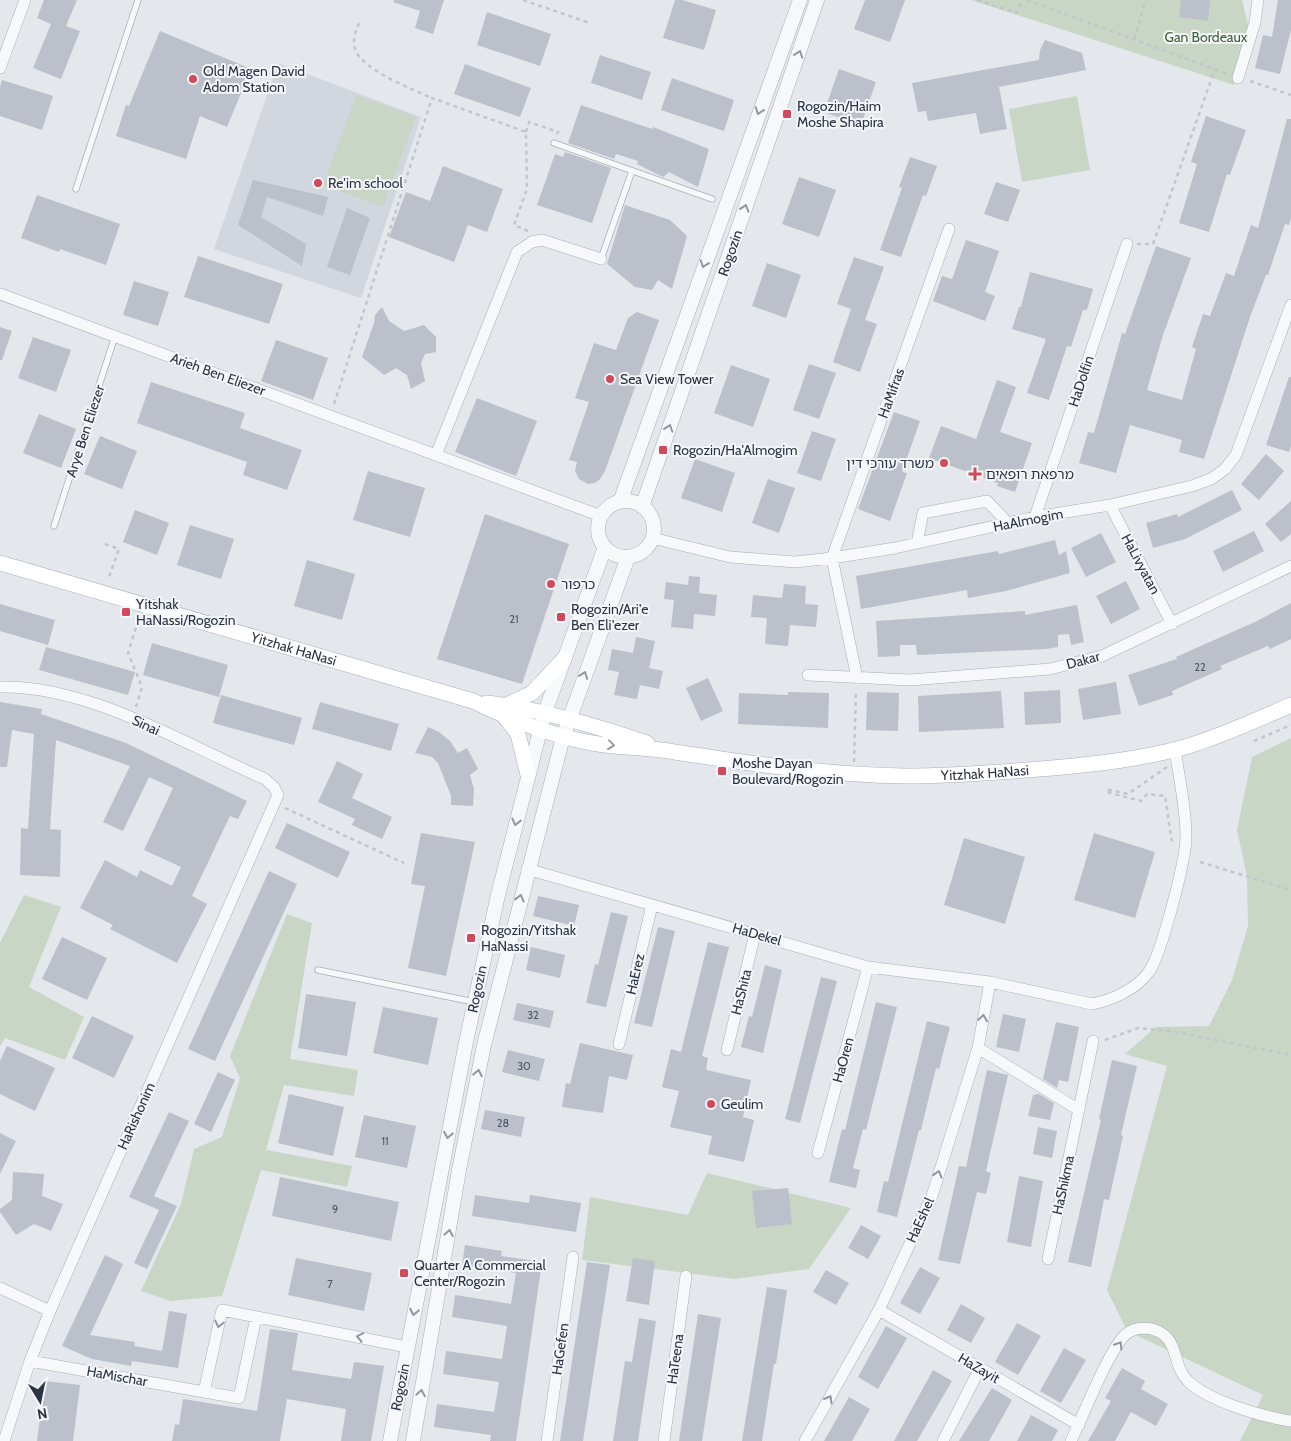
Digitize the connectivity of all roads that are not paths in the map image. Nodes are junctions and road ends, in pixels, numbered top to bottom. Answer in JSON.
{"nodes":[{"id":1,"x":25,"y":0,"type":"edge"},
{"id":2,"x":138,"y":0,"type":"edge"},
{"id":3,"x":800,"y":0,"type":"edge"},
{"id":4,"x":817,"y":0,"type":"edge"},
{"id":5,"x":1258,"y":0,"type":"edge"},
{"id":6,"x":0,"y":68,"type":"edge"},
{"id":7,"x":1238,"y":78,"type":"road end"},
{"id":8,"x":554,"y":143,"type":"dead end"},
{"id":9,"x":632,"y":171,"type":"junction"},
{"id":10,"x":76,"y":189,"type":"dead end"},
{"id":11,"x":712,"y":199,"type":"dead end"},
{"id":12,"x":949,"y":229,"type":"dead end"},
{"id":13,"x":1127,"y":244,"type":"road end"},
{"id":14,"x":601,"y":259,"type":"joint"},
{"id":15,"x":0,"y":294,"type":"edge"},
{"id":16,"x":1291,"y":305,"type":"edge"},
{"id":17,"x":116,"y":336,"type":"junction"},
{"id":18,"x":436,"y":455,"type":"junction"},
{"id":19,"x":620,"y":502,"type":"junction"},
{"id":20,"x":1110,"y":504,"type":"junction"},
{"id":21,"x":642,"y":507,"type":"junction"},
{"id":22,"x":601,"y":516,"type":"junction"},
{"id":23,"x":1036,"y":518,"type":"junction"},
{"id":24,"x":1008,"y":523,"type":"junction"},
{"id":25,"x":54,"y":526,"type":"dead end"},
{"id":26,"x":652,"y":538,"type":"junction"},
{"id":27,"x":917,"y":543,"type":"junction"},
{"id":28,"x":604,"y":547,"type":"junction"},
{"id":29,"x":628,"y":557,"type":"junction"},
{"id":30,"x":832,"y":558,"type":"junction"},
{"id":31,"x":0,"y":563,"type":"edge"},
{"id":32,"x":1291,"y":566,"type":"edge"},
{"id":33,"x":1172,"y":624,"type":"junction"},
{"id":34,"x":564,"y":659,"type":"junction"},
{"id":35,"x":808,"y":675,"type":"dead end"},
{"id":36,"x":857,"y":678,"type":"junction"},
{"id":37,"x":0,"y":687,"type":"edge"},
{"id":38,"x":1291,"y":705,"type":"edge"},
{"id":39,"x":505,"y":710,"type":"junction"},
{"id":40,"x":568,"y":721,"type":"junction"},
{"id":41,"x":542,"y":722,"type":"junction"},
{"id":42,"x":563,"y":736,"type":"junction"},
{"id":43,"x":670,"y":751,"type":"junction"},
{"id":44,"x":1176,"y":754,"type":"junction"},
{"id":45,"x":528,"y":775,"type":"junction"},
{"id":46,"x":276,"y":799,"type":"joint"},
{"id":47,"x":527,"y":869,"type":"junction"},
{"id":48,"x":652,"y":905,"type":"junction"},
{"id":49,"x":755,"y":934,"type":"junction"},
{"id":50,"x":868,"y":967,"type":"junction"},
{"id":51,"x":318,"y":970,"type":"dead end"},
{"id":52,"x":990,"y":982,"type":"junction"},
{"id":53,"x":474,"y":1002,"type":"junction"},
{"id":54,"x":1093,"y":1041,"type":"road end"},
{"id":55,"x":619,"y":1044,"type":"dead end"},
{"id":56,"x":978,"y":1048,"type":"junction"},
{"id":57,"x":727,"y":1050,"type":"dead end"},
{"id":58,"x":1079,"y":1110,"type":"junction"},
{"id":59,"x":818,"y":1153,"type":"dead end"},
{"id":60,"x":573,"y":1257,"type":"dead end"},
{"id":61,"x":1048,"y":1259,"type":"dead end"},
{"id":62,"x":686,"y":1276,"type":"dead end"},
{"id":63,"x":0,"y":1288,"type":"edge"},
{"id":64,"x":879,"y":1310,"type":"junction"},
{"id":65,"x":50,"y":1311,"type":"junction"},
{"id":66,"x":256,"y":1317,"type":"junction"},
{"id":67,"x":407,"y":1347,"type":"junction"},
{"id":68,"x":30,"y":1361,"type":"junction"},
{"id":69,"x":980,"y":1368,"type":"junction"},
{"id":70,"x":204,"y":1392,"type":"junction"},
{"id":71,"x":1291,"y":1421,"type":"edge"},
{"id":72,"x":1079,"y":1425,"type":"junction"},
{"id":73,"x":4,"y":1441,"type":"edge"},
{"id":74,"x":390,"y":1441,"type":"edge"},
{"id":75,"x":413,"y":1441,"type":"edge"},
{"id":76,"x":547,"y":1441,"type":"edge"},
{"id":77,"x":664,"y":1441,"type":"edge"},
{"id":78,"x":805,"y":1441,"type":"edge"},
{"id":79,"x":943,"y":1441,"type":"edge"},
{"id":80,"x":1071,"y":1441,"type":"edge"}],
"edges":[{"from":1,"to":6,"type":"street"},
{"from":2,"to":10,"type":"lane"},
{"from":3,"to":19,"type":"street","name":"Rogozin","one_way":true},
{"from":21,"to":4,"type":"street","name":"Rogozin","one_way":true},
{"from":5,"to":7,"type":"street"},
{"from":8,"to":9,"type":"lane"},
{"from":9,"to":11,"type":"lane"},
{"from":9,"to":14,"type":"lane"},
{"from":12,"to":30,"type":"street","name":"HaMifras"},
{"from":13,"to":23,"type":"street","name":"HaDolfin"},
{"from":14,"to":18,"type":"street"},
{"from":15,"to":17,"type":"street","name":"Arieh Ben Eliezer"},
{"from":16,"to":20,"type":"street","name":"HaAlmogim"},
{"from":17,"to":18,"type":"street","name":"Arieh Ben Eliezer"},
{"from":17,"to":25,"type":"lane","name":"Arye Ben Eliezer"},
{"from":18,"to":22,"type":"street","name":"Arieh Ben Eliezer"},
{"from":19,"to":21,"type":"street"},
{"from":19,"to":22,"type":"street"},
{"from":20,"to":23,"type":"street","name":"HaAlmogim"},
{"from":20,"to":33,"type":"street","name":"HaLivyatan"},
{"from":21,"to":26,"type":"street"},
{"from":22,"to":28,"type":"street"},
{"from":23,"to":24,"type":"street","name":"HaAlmogim"},
{"from":24,"to":27,"type":"street","name":"HaAlmogim"},
{"from":24,"to":27,"type":"street"},
{"from":26,"to":29,"type":"street"},
{"from":26,"to":30,"type":"street","name":"HaAlmogim"},
{"from":27,"to":30,"type":"street","name":"HaAlmogim"},
{"from":28,"to":29,"type":"street"},
{"from":28,"to":34,"type":"street","name":"Rogozin"},
{"from":40,"to":29,"type":"street","name":"Rogozin","one_way":true},
{"from":30,"to":36,"type":"street"},
{"from":31,"to":39,"type":"main road","name":"Yitzhak HaNasi"},
{"from":32,"to":33,"type":"street","name":"Dakar"},
{"from":33,"to":36,"type":"street","name":"Dakar"},
{"from":34,"to":39,"type":"main road"},
{"from":34,"to":41,"type":"street","name":"Rogozin"},
{"from":35,"to":36,"type":"street","name":"Dakar"},
{"from":37,"to":46,"type":"street","name":"Sinai"},
{"from":38,"to":44,"type":"main road","name":"Yitzhak HaNasi"},
{"from":39,"to":41,"type":"main road","name":"Yitzhak HaNasi"},
{"from":39,"to":45,"type":"main road"},
{"from":40,"to":41,"type":"main road","name":"Yitzhak HaNasi"},
{"from":40,"to":42,"type":"street","name":"Rogozin"},
{"from":40,"to":43,"type":"main road","name":"Yitzhak HaNasi"},
{"from":41,"to":42,"type":"main road","name":"Yitzhak HaNasi"},
{"from":41,"to":45,"type":"street","name":"Rogozin"},
{"from":42,"to":43,"type":"main road","name":"Yitzhak HaNasi","one_way":true},
{"from":42,"to":47,"type":"street","name":"Rogozin"},
{"from":43,"to":44,"type":"main road","name":"Yitzhak HaNasi"},
{"from":44,"to":52,"type":"street","name":"HaDekel"},
{"from":45,"to":53,"type":"street","name":"Rogozin","one_way":true},
{"from":46,"to":65,"type":"street","name":"HaRishonim"},
{"from":47,"to":48,"type":"street","name":"HaDekel"},
{"from":75,"to":47,"type":"street","name":"Rogozin","one_way":true},
{"from":48,"to":49,"type":"street","name":"HaDekel"},
{"from":48,"to":55,"type":"street","name":"HaErez"},
{"from":49,"to":50,"type":"street","name":"HaDekel"},
{"from":49,"to":57,"type":"street","name":"HaShita"},
{"from":50,"to":52,"type":"street","name":"HaDekel"},
{"from":50,"to":59,"type":"street","name":"HaOren"},
{"from":51,"to":53,"type":"lane"},
{"from":56,"to":52,"type":"street","name":"HaEshel","one_way":true},
{"from":53,"to":67,"type":"street","name":"Rogozin","one_way":true},
{"from":54,"to":58,"type":"street","name":"HaShikma"},
{"from":56,"to":58,"type":"street"},
{"from":64,"to":56,"type":"street","name":"HaEshel","one_way":true},
{"from":58,"to":61,"type":"street","name":"HaShikma"},
{"from":60,"to":76,"type":"street","name":"HaGefen"},
{"from":62,"to":77,"type":"street","name":"HaTeena"},
{"from":63,"to":65,"type":"street"},
{"from":64,"to":69,"type":"street","name":"HaZayit"},
{"from":78,"to":64,"type":"street","name":"HaEshel","one_way":true},
{"from":65,"to":68,"type":"street","name":"HaRishonim"},
{"from":67,"to":66,"type":"street","one_way":true},
{"from":66,"to":70,"type":"street","name":"HaMischar"},
{"from":66,"to":70,"type":"street","one_way":true},
{"from":67,"to":74,"type":"street","name":"Rogozin"},
{"from":68,"to":70,"type":"street","name":"HaMischar"},
{"from":68,"to":73,"type":"street","name":"HaRishonim"},
{"from":69,"to":72,"type":"street","name":"HaZayit"},
{"from":69,"to":79,"type":"street"},
{"from":72,"to":71,"type":"street","one_way":true},
{"from":72,"to":80,"type":"street"}]}
